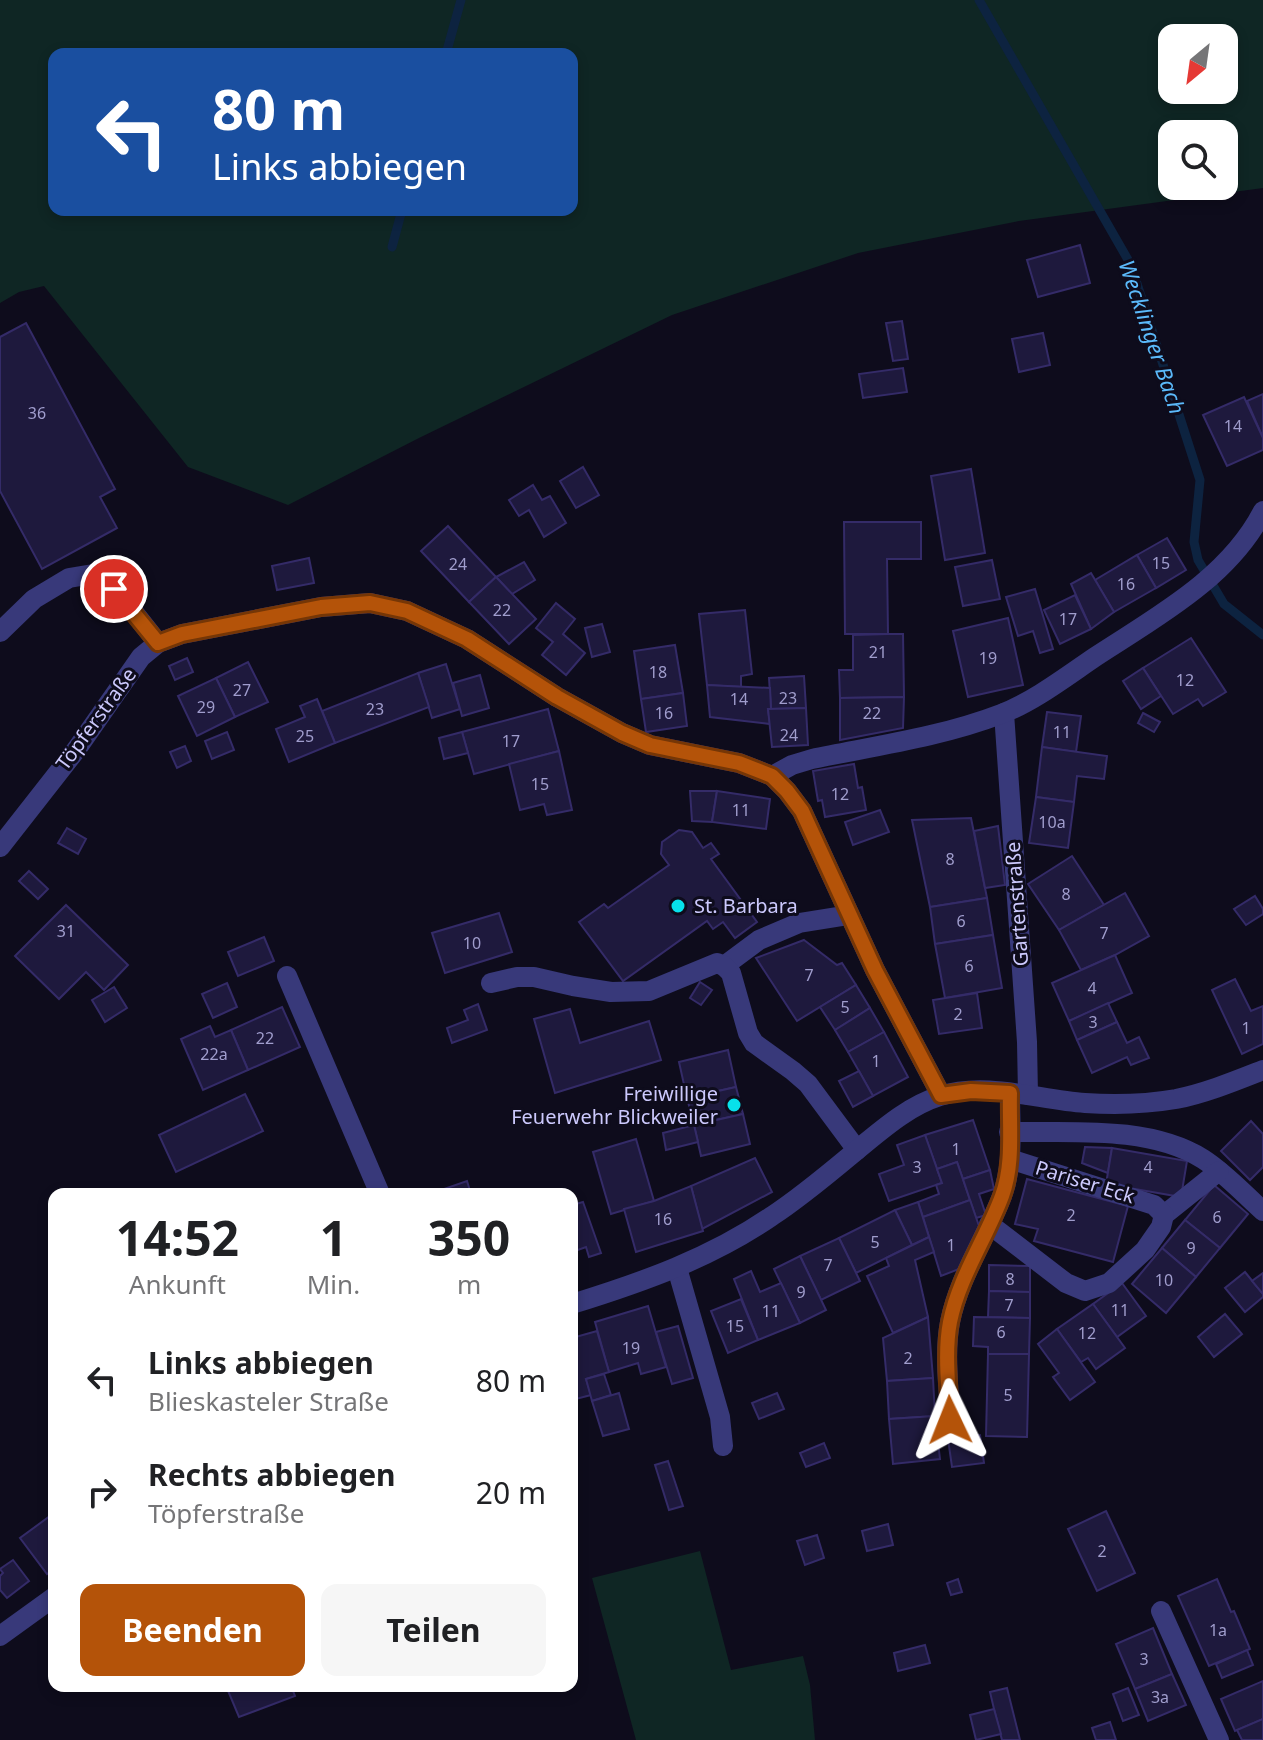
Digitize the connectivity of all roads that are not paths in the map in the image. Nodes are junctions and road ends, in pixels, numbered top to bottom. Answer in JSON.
{"nodes":[{"id":1,"x":1263,"y":511,"type":"edge"},
{"id":2,"x":0,"y":632,"type":"edge"},
{"id":3,"x":158,"y":643,"type":"junction"},
{"id":4,"x":1004,"y":713,"type":"junction"},
{"id":5,"x":772,"y":776,"type":"junction"},
{"id":6,"x":0,"y":847,"type":"edge"},
{"id":7,"x":849,"y":915,"type":"junction"},
{"id":8,"x":724,"y":966,"type":"junction"},
{"id":9,"x":287,"y":976,"type":"dead end"},
{"id":10,"x":491,"y":983,"type":"dead end"},
{"id":11,"x":1263,"y":1070,"type":"edge"},
{"id":12,"x":1019,"y":1094,"type":"junction"},
{"id":13,"x":941,"y":1095,"type":"junction"},
{"id":14,"x":1009,"y":1132,"type":"junction"},
{"id":15,"x":857,"y":1150,"type":"junction"},
{"id":16,"x":1010,"y":1159,"type":"junction"},
{"id":17,"x":1219,"y":1171,"type":"junction"},
{"id":18,"x":377,"y":1188,"type":"edge"},
{"id":19,"x":1263,"y":1211,"type":"edge"},
{"id":20,"x":1164,"y":1215,"type":"junction"},
{"id":21,"x":989,"y":1224,"type":"junction"},
{"id":22,"x":677,"y":1268,"type":"junction"},
{"id":23,"x":578,"y":1302,"type":"edge"},
{"id":24,"x":950,"y":1420,"type":"dead end"},
{"id":25,"x":723,"y":1446,"type":"dead end"},
{"id":26,"x":48,"y":1601,"type":"edge"},
{"id":27,"x":1161,"y":1611,"type":"dead end"},
{"id":28,"x":0,"y":1636,"type":"edge"},
{"id":29,"x":1219,"y":1740,"type":"edge"}],
"edges":[{"from":1,"to":4,"type":"street"},
{"from":2,"to":3,"type":"street"},
{"from":3,"to":5,"type":"street","name":"Töpferstraße"},
{"from":3,"to":6,"type":"street","name":"Töpferstraße"},
{"from":4,"to":5,"type":"street"},
{"from":4,"to":12,"type":"street","name":"Gartenstraße"},
{"from":5,"to":7,"type":"street","name":"Töpferstraße"},
{"from":7,"to":8,"type":"street"},
{"from":7,"to":13,"type":"street","name":"Töpferstraße"},
{"from":8,"to":10,"type":"street"},
{"from":8,"to":15,"type":"street"},
{"from":9,"to":18,"type":"street"},
{"from":11,"to":12,"type":"street"},
{"from":12,"to":13,"type":"street"},
{"from":12,"to":14,"type":"street","name":"Pariser Eck"},
{"from":13,"to":15,"type":"street"},
{"from":14,"to":16,"type":"street","name":"Pariser Eck"},
{"from":14,"to":17,"type":"street"},
{"from":15,"to":22,"type":"street"},
{"from":16,"to":20,"type":"street","name":"Pariser Eck"},
{"from":16,"to":21,"type":"street","name":"Pariser Eck"},
{"from":17,"to":19,"type":"street"},
{"from":17,"to":20,"type":"street"},
{"from":20,"to":21,"type":"street"},
{"from":21,"to":24,"type":"street","name":"Pariser Eck"},
{"from":22,"to":23,"type":"street"},
{"from":22,"to":25,"type":"street"},
{"from":26,"to":28,"type":"street"},
{"from":27,"to":29,"type":"street"}]}
